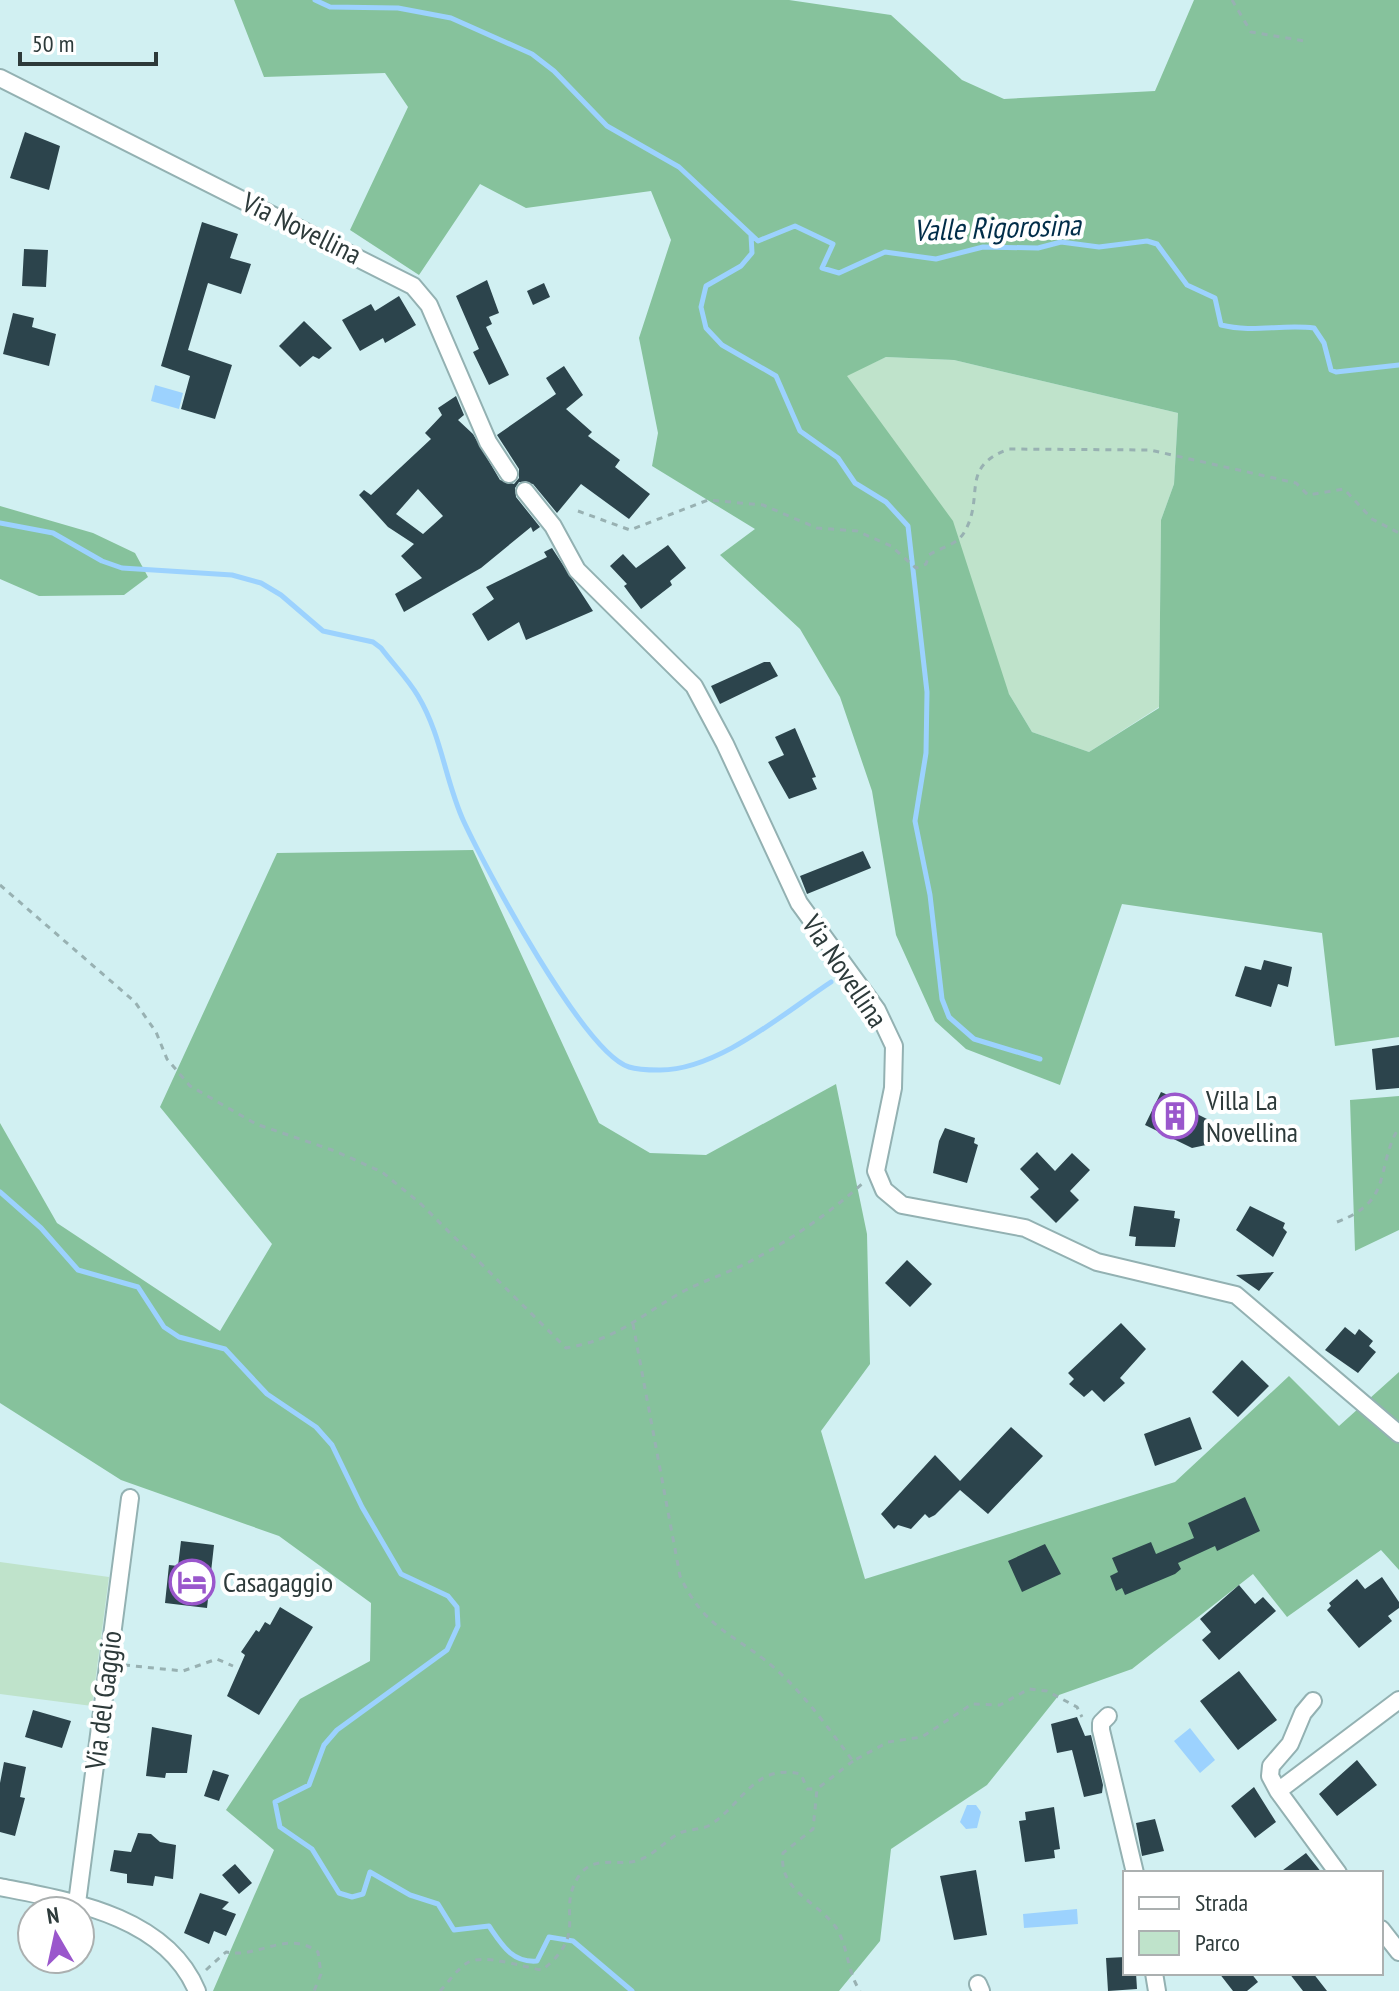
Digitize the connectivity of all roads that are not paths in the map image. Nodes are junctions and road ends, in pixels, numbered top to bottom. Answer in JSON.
{"nodes":[{"id":1,"x":0,"y":78,"type":"edge"},
{"id":2,"x":509,"y":474,"type":"dead end"},
{"id":3,"x":525,"y":491,"type":"dead end"},
{"id":4,"x":1399,"y":1434,"type":"edge"},
{"id":5,"x":130,"y":1498,"type":"dead end"},
{"id":6,"x":1399,"y":1700,"type":"edge"},
{"id":7,"x":1313,"y":1701,"type":"dead end"},
{"id":8,"x":1108,"y":1716,"type":"dead end"},
{"id":9,"x":1278,"y":1791,"type":"junction"},
{"id":10,"x":1135,"y":1871,"type":"edge"},
{"id":11,"x":1337,"y":1871,"type":"edge"},
{"id":12,"x":0,"y":1887,"type":"edge"},
{"id":13,"x":38,"y":1895,"type":"edge"},
{"id":14,"x":78,"y":1895,"type":"edge"},
{"id":15,"x":96,"y":1910,"type":"edge"},
{"id":16,"x":1383,"y":1932,"type":"edge"},
{"id":17,"x":1399,"y":1952,"type":"edge"},
{"id":18,"x":195,"y":1986,"type":"edge"}],
"edges":[{"from":1,"to":2,"type":"street","name":"Via Novellina"},
{"from":3,"to":4,"type":"street","name":"Via Novellina"},
{"from":5,"to":14,"type":"street","name":"Via del Gaggio"},
{"from":6,"to":9,"type":"street"},
{"from":7,"to":9,"type":"street"},
{"from":8,"to":10,"type":"street"},
{"from":9,"to":11,"type":"street"},
{"from":12,"to":13,"type":"street"},
{"from":15,"to":18,"type":"street"},
{"from":16,"to":17,"type":"street"}]}
